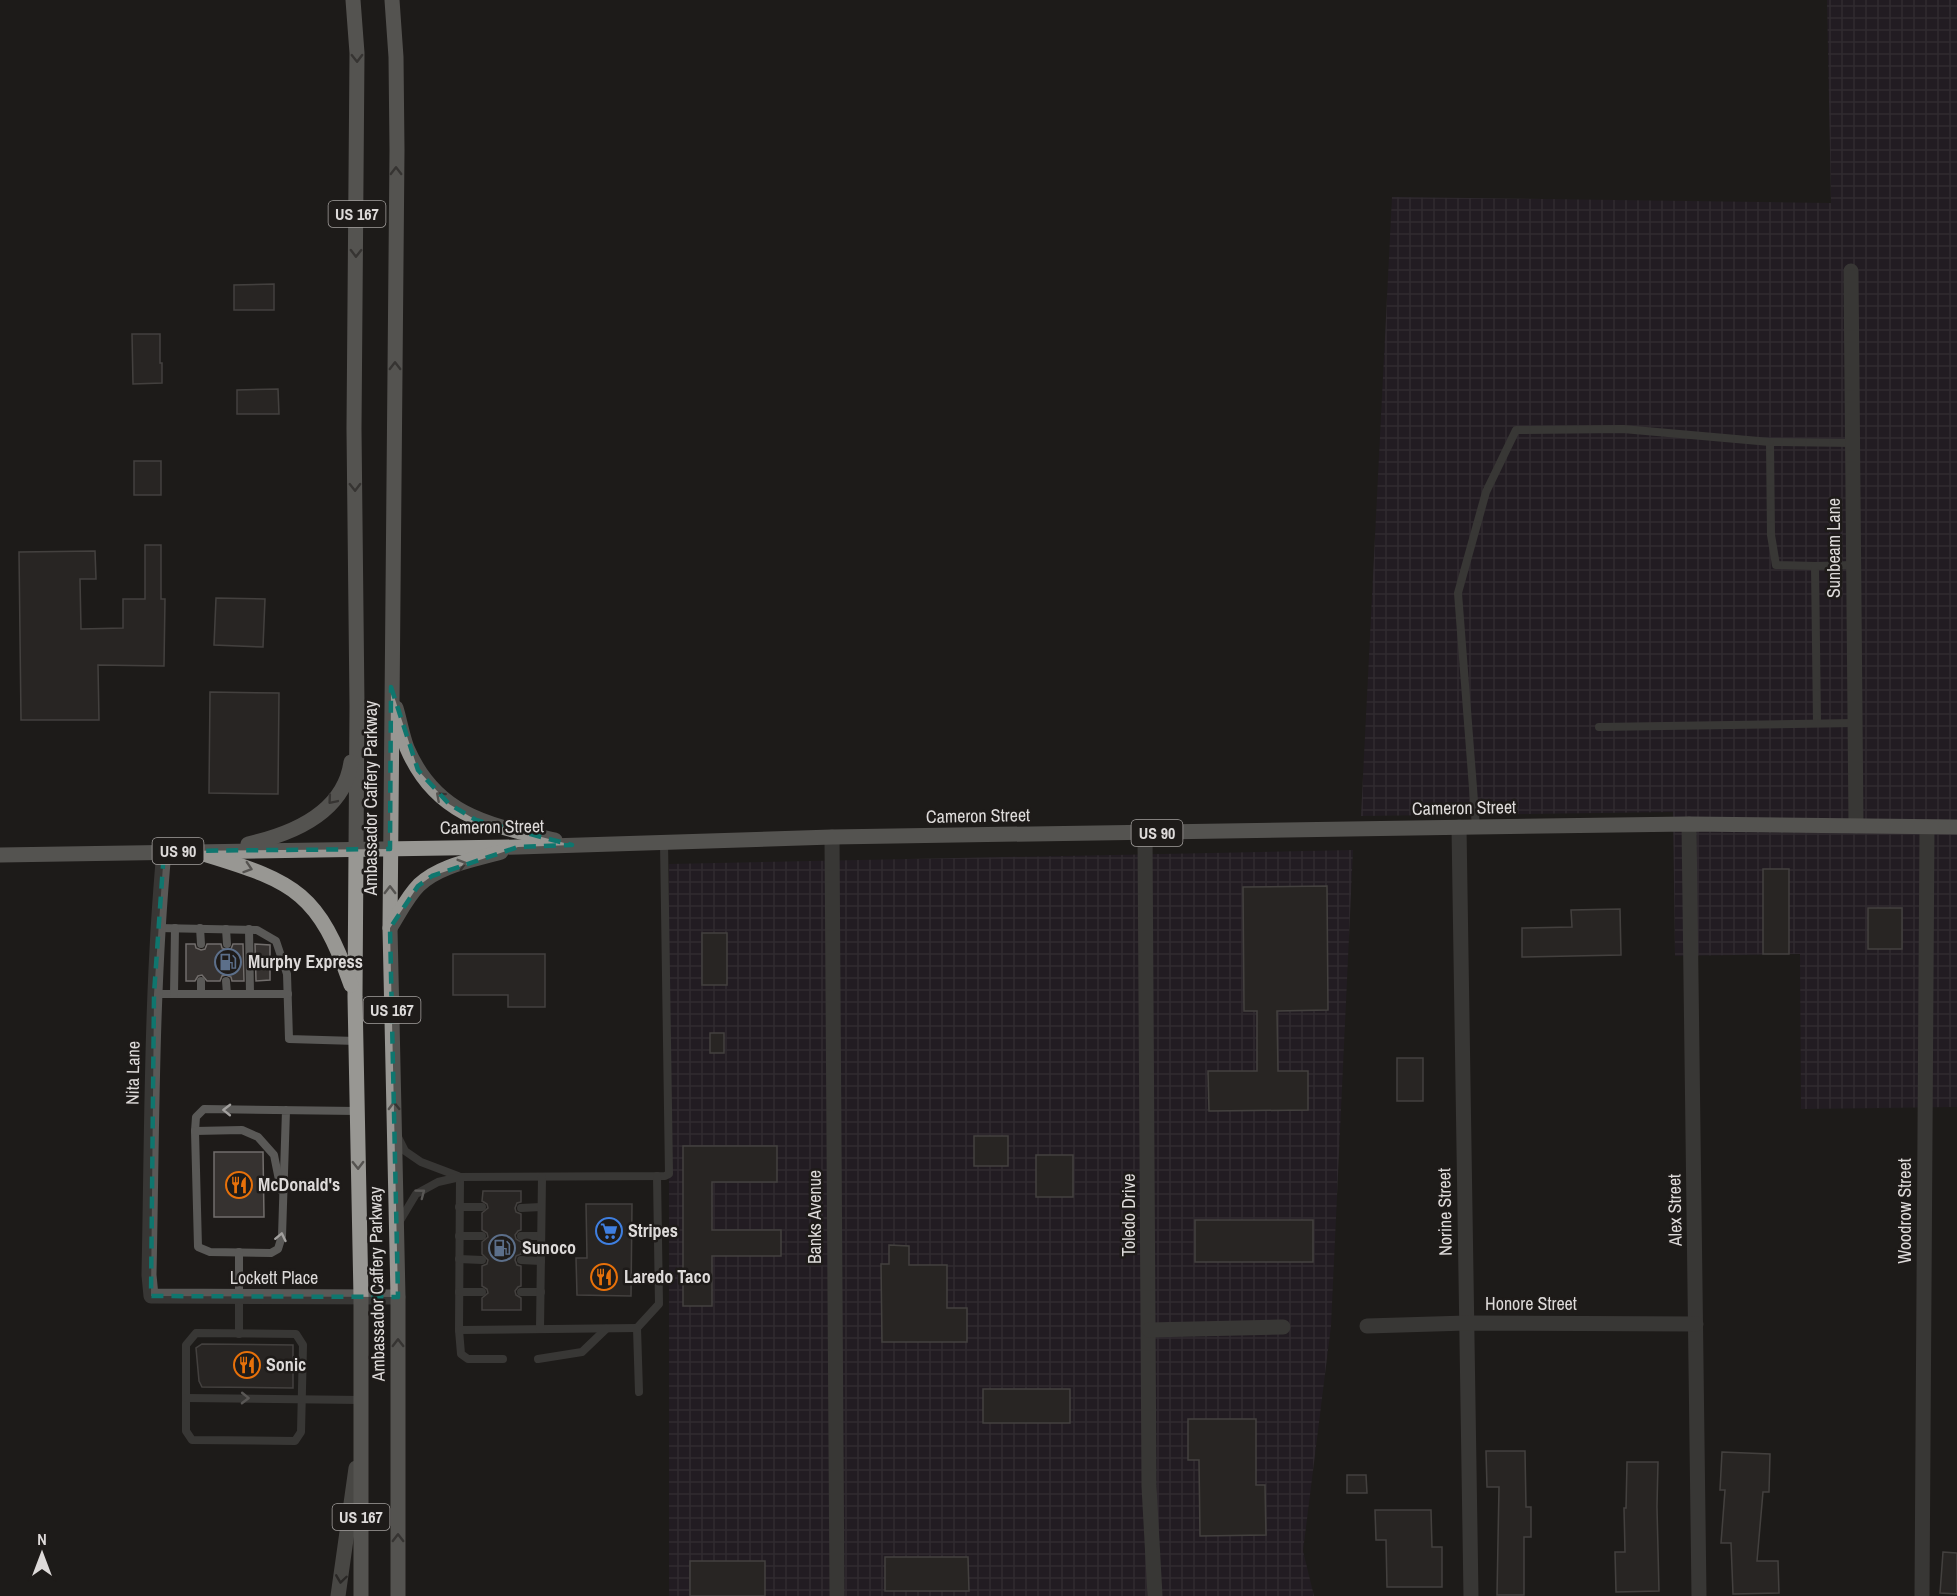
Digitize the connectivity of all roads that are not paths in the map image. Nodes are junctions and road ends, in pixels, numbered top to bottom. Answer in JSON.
{"nodes":[{"id":1,"x":352,"y":0,"type":"edge"},
{"id":2,"x":392,"y":0,"type":"edge"},
{"id":3,"x":1851,"y":271,"type":"dead end"},
{"id":4,"x":1770,"y":442,"type":"junction"},
{"id":5,"x":1852,"y":442,"type":"junction"},
{"id":6,"x":1854,"y":565,"type":"junction"},
{"id":7,"x":1815,"y":566,"type":"junction"},
{"id":8,"x":391,"y":687,"type":"junction"},
{"id":9,"x":357,"y":705,"type":"junction"},
{"id":10,"x":1817,"y":723,"type":"junction"},
{"id":11,"x":1855,"y":723,"type":"junction"},
{"id":12,"x":1599,"y":727,"type":"dead end"},
{"id":13,"x":1689,"y":824,"type":"junction"},
{"id":14,"x":1856,"y":825,"type":"junction"},
{"id":15,"x":1459,"y":827,"type":"junction"},
{"id":16,"x":1476,"y":827,"type":"junction"},
{"id":17,"x":1926,"y":827,"type":"junction"},
{"id":18,"x":1957,"y":827,"type":"edge"},
{"id":19,"x":1145,"y":834,"type":"junction"},
{"id":20,"x":832,"y":837,"type":"junction"},
{"id":21,"x":664,"y":842,"type":"junction"},
{"id":22,"x":572,"y":844,"type":"junction"},
{"id":23,"x":518,"y":847,"type":"junction"},
{"id":24,"x":356,"y":849,"type":"junction"},
{"id":25,"x":390,"y":849,"type":"junction"},
{"id":26,"x":164,"y":851,"type":"junction"},
{"id":27,"x":192,"y":851,"type":"junction"},
{"id":28,"x":219,"y":851,"type":"junction"},
{"id":29,"x":0,"y":855,"type":"edge"},
{"id":30,"x":157,"y":928,"type":"junction"},
{"id":31,"x":175,"y":928,"type":"junction"},
{"id":32,"x":200,"y":928,"type":"junction"},
{"id":33,"x":390,"y":928,"type":"junction"},
{"id":34,"x":226,"y":929,"type":"junction"},
{"id":35,"x":249,"y":929,"type":"junction"},
{"id":36,"x":201,"y":944,"type":"dead end"},
{"id":37,"x":227,"y":944,"type":"dead end"},
{"id":38,"x":201,"y":981,"type":"dead end"},
{"id":39,"x":226,"y":981,"type":"dead end"},
{"id":40,"x":154,"y":994,"type":"junction"},
{"id":41,"x":174,"y":994,"type":"junction"},
{"id":42,"x":201,"y":994,"type":"junction"},
{"id":43,"x":227,"y":994,"type":"junction"},
{"id":44,"x":250,"y":994,"type":"junction"},
{"id":45,"x":288,"y":994,"type":"junction"},
{"id":46,"x":355,"y":997,"type":"junction"},
{"id":47,"x":356,"y":1041,"type":"junction"},
{"id":48,"x":286,"y":1110,"type":"junction"},
{"id":49,"x":357,"y":1111,"type":"junction"},
{"id":50,"x":394,"y":1130,"type":"junction"},
{"id":51,"x":195,"y":1131,"type":"junction"},
{"id":52,"x":657,"y":1176,"type":"junction"},
{"id":53,"x":460,"y":1177,"type":"junction"},
{"id":54,"x":542,"y":1177,"type":"junction"},
{"id":55,"x":284,"y":1204,"type":"junction"},
{"id":56,"x":459,"y":1207,"type":"junction"},
{"id":57,"x":482,"y":1207,"type":"dead end"},
{"id":58,"x":541,"y":1207,"type":"junction"},
{"id":59,"x":521,"y":1208,"type":"dead end"},
{"id":60,"x":396,"y":1228,"type":"junction"},
{"id":61,"x":459,"y":1236,"type":"junction"},
{"id":62,"x":482,"y":1236,"type":"dead end"},
{"id":63,"x":521,"y":1236,"type":"dead end"},
{"id":64,"x":541,"y":1236,"type":"junction"},
{"id":65,"x":239,"y":1252,"type":"junction"},
{"id":66,"x":459,"y":1259,"type":"junction"},
{"id":67,"x":482,"y":1260,"type":"dead end"},
{"id":68,"x":521,"y":1260,"type":"dead end"},
{"id":69,"x":541,"y":1261,"type":"junction"},
{"id":70,"x":459,"y":1292,"type":"junction"},
{"id":71,"x":482,"y":1292,"type":"dead end"},
{"id":72,"x":521,"y":1292,"type":"dead end"},
{"id":73,"x":541,"y":1292,"type":"junction"},
{"id":74,"x":151,"y":1296,"type":"joint"},
{"id":75,"x":240,"y":1297,"type":"junction"},
{"id":76,"x":361,"y":1297,"type":"junction"},
{"id":77,"x":398,"y":1297,"type":"junction"},
{"id":78,"x":1467,"y":1323,"type":"junction"},
{"id":79,"x":1696,"y":1324,"type":"junction"},
{"id":80,"x":1367,"y":1326,"type":"dead end"},
{"id":81,"x":1283,"y":1327,"type":"dead end"},
{"id":82,"x":637,"y":1328,"type":"junction"},
{"id":83,"x":540,"y":1329,"type":"junction"},
{"id":84,"x":606,"y":1329,"type":"junction"},
{"id":85,"x":459,"y":1330,"type":"junction"},
{"id":86,"x":1149,"y":1330,"type":"junction"},
{"id":87,"x":239,"y":1334,"type":"junction"},
{"id":88,"x":502,"y":1359,"type":"dead end"},
{"id":89,"x":538,"y":1359,"type":"dead end"},
{"id":90,"x":639,"y":1392,"type":"dead end"},
{"id":91,"x":186,"y":1398,"type":"junction"},
{"id":92,"x":302,"y":1399,"type":"junction"},
{"id":93,"x":361,"y":1400,"type":"junction"},
{"id":94,"x":360,"y":1438,"type":"junction"},
{"id":95,"x":338,"y":1596,"type":"edge"},
{"id":96,"x":361,"y":1596,"type":"edge"},
{"id":97,"x":398,"y":1596,"type":"edge"},
{"id":98,"x":837,"y":1596,"type":"edge"},
{"id":99,"x":1155,"y":1596,"type":"edge"},
{"id":100,"x":1471,"y":1596,"type":"edge"},
{"id":101,"x":1698,"y":1596,"type":"edge"},
{"id":102,"x":1922,"y":1596,"type":"edge"}],
"edges":[{"from":1,"to":9,"type":"main road","name":"Ambassador Caffery Parkway","number":"US 167","one_way":true},
{"from":8,"to":2,"type":"main road","name":"Ambassador Caffery Parkway","number":"US 167","one_way":true},
{"from":3,"to":5,"type":"street","name":"Sunbeam Lane"},
{"from":4,"to":5,"type":"lane"},
{"from":4,"to":7,"type":"lane"},
{"from":4,"to":16,"type":"lane"},
{"from":5,"to":6,"type":"street","name":"Sunbeam Lane"},
{"from":6,"to":7,"type":"lane"},
{"from":6,"to":11,"type":"street","name":"Sunbeam Lane"},
{"from":7,"to":10,"type":"lane"},
{"from":22,"to":8,"type":"main road","one_way":true},
{"from":8,"to":25,"type":"main road","name":"Ambassador Caffery Parkway","number":"US 167"},
{"from":9,"to":24,"type":"main road","name":"Ambassador Caffery Parkway","number":"US 167"},
{"from":9,"to":28,"type":"main road","one_way":true},
{"from":10,"to":11,"type":"lane"},
{"from":10,"to":12,"type":"lane"},
{"from":11,"to":14,"type":"street","name":"Sunbeam Lane"},
{"from":13,"to":14,"type":"main road","name":"Cameron Street","number":"US 90"},
{"from":13,"to":16,"type":"main road","name":"Cameron Street","number":"US 90"},
{"from":13,"to":79,"type":"street","name":"Alex Street"},
{"from":14,"to":17,"type":"main road","name":"Cameron Street","number":"US 90"},
{"from":15,"to":16,"type":"main road","name":"Cameron Street","number":"US 90"},
{"from":15,"to":19,"type":"main road","name":"Cameron Street","number":"US 90"},
{"from":15,"to":78,"type":"street","name":"Norine Street"},
{"from":17,"to":18,"type":"main road","name":"Cameron Street","number":"US 90"},
{"from":17,"to":102,"type":"street","name":"Woodrow Street"},
{"from":19,"to":20,"type":"main road","name":"Cameron Street","number":"US 90"},
{"from":19,"to":86,"type":"street","name":"Toledo Drive"},
{"from":20,"to":21,"type":"main road","name":"Cameron Street","number":"US 90"},
{"from":20,"to":98,"type":"street","name":"Banks Avenue"},
{"from":21,"to":22,"type":"main road","name":"Cameron Street","number":"US 90"},
{"from":21,"to":52,"type":"lane"},
{"from":22,"to":23,"type":"main road","name":"Cameron Street","number":"US 90"},
{"from":23,"to":25,"type":"main road","name":"Cameron Street","number":"US 90"},
{"from":33,"to":23,"type":"main road","one_way":true},
{"from":24,"to":25,"type":"main road","name":"Cameron Street","number":"US 90"},
{"from":24,"to":28,"type":"main road","name":"Cameron Street","number":"US 90"},
{"from":24,"to":46,"type":"main road","name":"Ambassador Caffery Parkway","number":"US 167"},
{"from":33,"to":25,"type":"main road","name":"Ambassador Caffery Parkway","number":"US 167","one_way":true},
{"from":26,"to":27,"type":"main road","name":"Cameron Street","number":"US 90"},
{"from":26,"to":29,"type":"main road","name":"Cameron Street","number":"US 90"},
{"from":26,"to":30,"type":"street","name":"Nita Lane"},
{"from":27,"to":28,"type":"main road","name":"Cameron Street","number":"US 90"},
{"from":27,"to":46,"type":"main road","one_way":true},
{"from":30,"to":31,"type":"lane"},
{"from":30,"to":40,"type":"street","name":"Nita Lane"},
{"from":31,"to":32,"type":"lane"},
{"from":31,"to":41,"type":"lane"},
{"from":32,"to":34,"type":"lane"},
{"from":32,"to":36,"type":"lane"},
{"from":50,"to":33,"type":"main road","name":"Ambassador Caffery Parkway","number":"US 167","one_way":true},
{"from":34,"to":35,"type":"lane"},
{"from":34,"to":37,"type":"lane"},
{"from":35,"to":44,"type":"lane"},
{"from":35,"to":45,"type":"lane"},
{"from":38,"to":42,"type":"lane"},
{"from":39,"to":43,"type":"lane"},
{"from":40,"to":41,"type":"lane"},
{"from":40,"to":74,"type":"street","name":"Nita Lane"},
{"from":41,"to":42,"type":"lane"},
{"from":42,"to":43,"type":"lane"},
{"from":43,"to":44,"type":"lane"},
{"from":44,"to":45,"type":"lane"},
{"from":45,"to":47,"type":"lane"},
{"from":46,"to":47,"type":"main road","name":"Ambassador Caffery Parkway","number":"US 167"},
{"from":47,"to":49,"type":"main road","name":"Ambassador Caffery Parkway","number":"US 167"},
{"from":48,"to":49,"type":"lane"},
{"from":48,"to":51,"type":"lane","one_way":true},
{"from":48,"to":55,"type":"lane"},
{"from":49,"to":76,"type":"main road","name":"Ambassador Caffery Parkway","number":"US 167","one_way":true},
{"from":50,"to":53,"type":"lane"},
{"from":50,"to":60,"type":"main road","name":"Ambassador Caffery Parkway","number":"US 167"},
{"from":51,"to":55,"type":"lane"},
{"from":51,"to":65,"type":"lane"},
{"from":52,"to":54,"type":"lane"},
{"from":52,"to":82,"type":"lane"},
{"from":53,"to":54,"type":"lane"},
{"from":53,"to":56,"type":"lane"},
{"from":60,"to":53,"type":"lane","one_way":true},
{"from":54,"to":58,"type":"lane"},
{"from":65,"to":55,"type":"lane","one_way":true},
{"from":56,"to":57,"type":"lane"},
{"from":56,"to":61,"type":"lane"},
{"from":58,"to":59,"type":"lane"},
{"from":58,"to":64,"type":"lane"},
{"from":60,"to":77,"type":"main road","name":"Ambassador Caffery Parkway","number":"US 167"},
{"from":61,"to":62,"type":"lane"},
{"from":61,"to":66,"type":"lane"},
{"from":63,"to":64,"type":"lane"},
{"from":64,"to":69,"type":"lane"},
{"from":65,"to":75,"type":"lane"},
{"from":66,"to":67,"type":"lane"},
{"from":66,"to":70,"type":"lane"},
{"from":68,"to":69,"type":"lane"},
{"from":69,"to":73,"type":"lane"},
{"from":70,"to":71,"type":"lane"},
{"from":70,"to":85,"type":"lane"},
{"from":72,"to":73,"type":"lane"},
{"from":73,"to":83,"type":"lane"},
{"from":74,"to":75,"type":"street","name":"Lockett Place"},
{"from":75,"to":76,"type":"street","name":"Lockett Place"},
{"from":75,"to":87,"type":"lane"},
{"from":76,"to":77,"type":"street","name":"Lockett Place"},
{"from":76,"to":93,"type":"main road","name":"Ambassador Caffery Parkway","number":"US 167"},
{"from":97,"to":77,"type":"main road","name":"Ambassador Caffery Parkway","number":"US 167","one_way":true},
{"from":78,"to":79,"type":"street","name":"Honore Street"},
{"from":78,"to":80,"type":"street","name":"Honore Street"},
{"from":78,"to":100,"type":"street","name":"Norine Street"},
{"from":79,"to":101,"type":"street","name":"Alex Street"},
{"from":81,"to":86,"type":"street"},
{"from":82,"to":84,"type":"lane"},
{"from":82,"to":90,"type":"lane"},
{"from":83,"to":84,"type":"lane"},
{"from":83,"to":85,"type":"lane"},
{"from":84,"to":89,"type":"lane"},
{"from":85,"to":88,"type":"lane"},
{"from":86,"to":99,"type":"street","name":"Toledo Drive"},
{"from":87,"to":91,"type":"lane"},
{"from":87,"to":92,"type":"lane"},
{"from":91,"to":92,"type":"lane","one_way":true},
{"from":91,"to":92,"type":"lane"},
{"from":92,"to":93,"type":"lane"},
{"from":93,"to":94,"type":"main road","name":"Ambassador Caffery Parkway","number":"US 167"},
{"from":94,"to":95,"type":"main road","one_way":true},
{"from":94,"to":96,"type":"main road","number":"US 167"}]}
